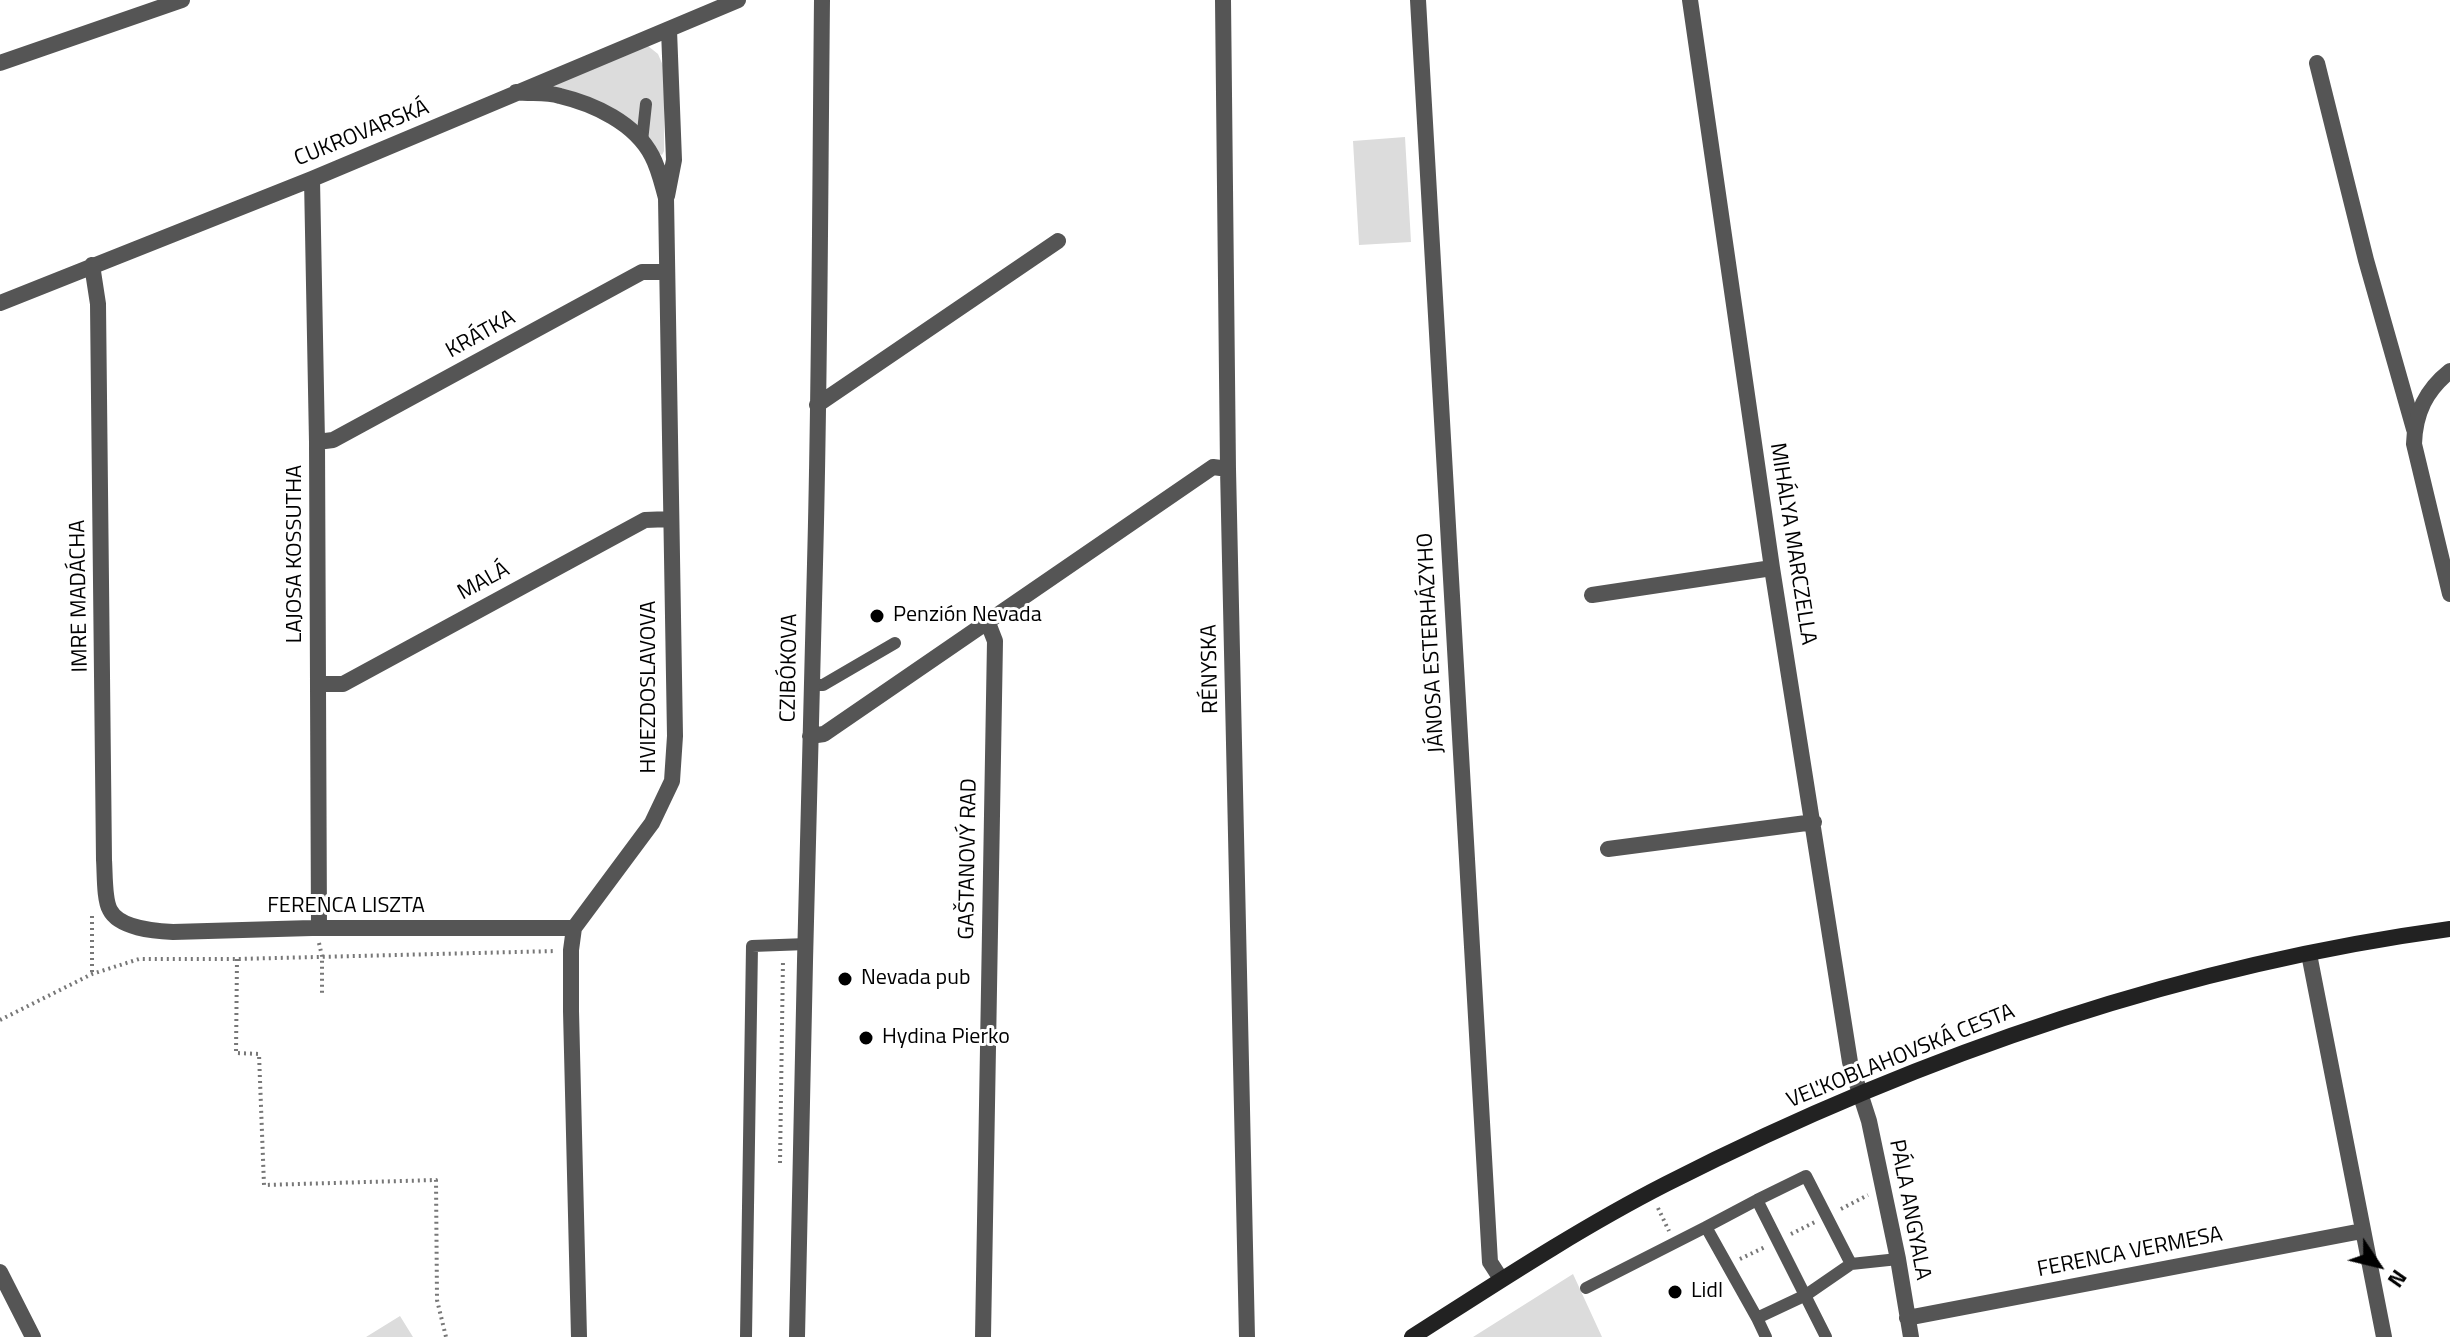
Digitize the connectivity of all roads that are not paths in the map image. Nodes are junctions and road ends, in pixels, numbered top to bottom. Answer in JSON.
{"nodes":[{"id":1,"x":182,"y":0,"type":"edge"},
{"id":2,"x":738,"y":0,"type":"edge"},
{"id":3,"x":822,"y":0,"type":"edge"},
{"id":4,"x":1223,"y":0,"type":"edge"},
{"id":5,"x":1418,"y":0,"type":"edge"},
{"id":6,"x":1690,"y":0,"type":"edge"},
{"id":7,"x":669,"y":30,"type":"junction"},
{"id":8,"x":0,"y":63,"type":"edge"},
{"id":9,"x":2317,"y":63,"type":"dead end"},
{"id":10,"x":516,"y":92,"type":"junction"},
{"id":11,"x":646,"y":104,"type":"dead end"},
{"id":12,"x":642,"y":141,"type":"junction"},
{"id":13,"x":312,"y":179,"type":"junction"},
{"id":14,"x":666,"y":198,"type":"junction"},
{"id":15,"x":1058,"y":241,"type":"dead end"},
{"id":16,"x":92,"y":265,"type":"junction"},
{"id":17,"x":666,"y":272,"type":"junction"},
{"id":18,"x":0,"y":303,"type":"edge"},
{"id":19,"x":2450,"y":371,"type":"edge"},
{"id":20,"x":817,"y":405,"type":"junction"},
{"id":21,"x":2414,"y":429,"type":"junction"},
{"id":22,"x":317,"y":442,"type":"junction"},
{"id":23,"x":1228,"y":469,"type":"junction"},
{"id":24,"x":670,"y":519,"type":"junction"},
{"id":25,"x":1772,"y":568,"type":"junction"},
{"id":26,"x":2450,"y":594,"type":"edge"},
{"id":27,"x":1592,"y":595,"type":"dead end"},
{"id":28,"x":988,"y":623,"type":"junction"},
{"id":29,"x":895,"y":643,"type":"dead end"},
{"id":30,"x":319,"y":684,"type":"junction"},
{"id":31,"x":810,"y":685,"type":"junction"},
{"id":32,"x":810,"y":736,"type":"junction"},
{"id":33,"x":1814,"y":822,"type":"junction"},
{"id":34,"x":1608,"y":849,"type":"dead end"},
{"id":35,"x":120,"y":923,"type":"joint"},
{"id":36,"x":574,"y":928,"type":"junction"},
{"id":37,"x":2450,"y":929,"type":"edge"},
{"id":38,"x":319,"y":935,"type":"junction"},
{"id":39,"x":807,"y":944,"type":"junction"},
{"id":40,"x":2309,"y":954,"type":"junction"},
{"id":41,"x":1860,"y":1093,"type":"junction"},
{"id":42,"x":1757,"y":1200,"type":"junction"},
{"id":43,"x":1706,"y":1227,"type":"junction"},
{"id":44,"x":2362,"y":1231,"type":"junction"},
{"id":45,"x":1898,"y":1259,"type":"junction"},
{"id":46,"x":1851,"y":1264,"type":"junction"},
{"id":47,"x":0,"y":1272,"type":"edge"},
{"id":48,"x":1501,"y":1279,"type":"junction"},
{"id":49,"x":1586,"y":1288,"type":"dead end"},
{"id":50,"x":1806,"y":1295,"type":"junction"},
{"id":51,"x":1757,"y":1318,"type":"junction"},
{"id":52,"x":1907,"y":1318,"type":"junction"},
{"id":53,"x":33,"y":1337,"type":"edge"},
{"id":54,"x":579,"y":1337,"type":"edge"},
{"id":55,"x":746,"y":1337,"type":"edge"},
{"id":56,"x":797,"y":1337,"type":"edge"},
{"id":57,"x":983,"y":1337,"type":"edge"},
{"id":58,"x":1247,"y":1337,"type":"edge"},
{"id":59,"x":1412,"y":1337,"type":"edge"},
{"id":60,"x":1766,"y":1337,"type":"edge"},
{"id":61,"x":1826,"y":1337,"type":"edge"},
{"id":62,"x":1911,"y":1337,"type":"edge"},
{"id":63,"x":2384,"y":1337,"type":"edge"}],
"edges":[{"from":1,"to":8,"type":"street"},
{"from":2,"to":7,"type":"street","name":"CUKROVARSKÁ"},
{"from":3,"to":20,"type":"street","name":"CZIBÓKOVA"},
{"from":4,"to":23,"type":"street","name":"RÉNYSKA"},
{"from":5,"to":48,"type":"street","name":"JÁNOSA ESTERHÁZYHO"},
{"from":6,"to":25,"type":"street","name":"MIHÁLYA MARCZELLA"},
{"from":7,"to":10,"type":"street","name":"CUKROVARSKÁ"},
{"from":7,"to":14,"type":"street","name":"HVIEZDOSLAVOVA"},
{"from":9,"to":21,"type":"street"},
{"from":10,"to":12,"type":"street","name":"HVIEZDOSLAVOVA"},
{"from":10,"to":13,"type":"street","name":"CUKROVARSKÁ"},
{"from":11,"to":12,"type":"lane"},
{"from":12,"to":14,"type":"street","name":"HVIEZDOSLAVOVA"},
{"from":13,"to":16,"type":"street","name":"CUKROVARSKÁ"},
{"from":13,"to":22,"type":"street","name":"LAJOSA KOSSUTHA"},
{"from":14,"to":17,"type":"street","name":"HVIEZDOSLAVOVA"},
{"from":15,"to":20,"type":"street"},
{"from":16,"to":18,"type":"street","name":"CUKROVARSKÁ"},
{"from":16,"to":35,"type":"street","name":"IMRE MADÁCHA"},
{"from":17,"to":22,"type":"street","name":"KRÁTKA"},
{"from":17,"to":24,"type":"street","name":"HVIEZDOSLAVOVA"},
{"from":19,"to":21,"type":"street"},
{"from":20,"to":31,"type":"street","name":"CZIBÓKOVA"},
{"from":21,"to":26,"type":"street"},
{"from":22,"to":30,"type":"street","name":"LAJOSA KOSSUTHA"},
{"from":23,"to":28,"type":"street"},
{"from":23,"to":58,"type":"street","name":"RÉNYSKA"},
{"from":24,"to":30,"type":"street","name":"MALÁ"},
{"from":24,"to":36,"type":"street","name":"HVIEZDOSLAVOVA"},
{"from":25,"to":27,"type":"street"},
{"from":25,"to":33,"type":"street","name":"MIHÁLYA MARCZELLA"},
{"from":28,"to":32,"type":"street"},
{"from":28,"to":57,"type":"street","name":"GAŠTANOVÝ RAD"},
{"from":29,"to":31,"type":"lane"},
{"from":30,"to":38,"type":"street","name":"LAJOSA KOSSUTHA"},
{"from":31,"to":32,"type":"street","name":"CZIBÓKOVA"},
{"from":32,"to":39,"type":"street","name":"CZIBÓKOVA"},
{"from":33,"to":34,"type":"street"},
{"from":33,"to":41,"type":"street","name":"MIHÁLYA MARCZELLA"},
{"from":35,"to":38,"type":"street","name":"FERENCA LISZTA"},
{"from":36,"to":38,"type":"street","name":"FERENCA LISZTA"},
{"from":36,"to":54,"type":"street","name":"HVIEZDOSLAVOVA"},
{"from":37,"to":40,"type":"main road","name":"VEĽKOBLAHOVSKÁ CESTA"},
{"from":39,"to":55,"type":"lane"},
{"from":39,"to":56,"type":"street","name":"CZIBÓKOVA"},
{"from":40,"to":41,"type":"main road","name":"VEĽKOBLAHOVSKÁ CESTA"},
{"from":40,"to":44,"type":"street"},
{"from":41,"to":45,"type":"street","name":"PÁLA ANGYALA"},
{"from":41,"to":48,"type":"main road","name":"VEĽKOBLAHOVSKÁ CESTA"},
{"from":42,"to":43,"type":"lane"},
{"from":42,"to":46,"type":"lane"},
{"from":42,"to":50,"type":"lane"},
{"from":43,"to":49,"type":"lane"},
{"from":43,"to":51,"type":"lane"},
{"from":44,"to":52,"type":"street","name":"FERENCA VERMESA"},
{"from":44,"to":63,"type":"street"},
{"from":45,"to":46,"type":"lane"},
{"from":45,"to":52,"type":"street","name":"PÁLA ANGYALA"},
{"from":46,"to":50,"type":"lane"},
{"from":47,"to":53,"type":"street"},
{"from":48,"to":59,"type":"main road","name":"VEĽKOBLAHOVSKÁ CESTA"},
{"from":50,"to":51,"type":"lane"},
{"from":50,"to":61,"type":"lane"},
{"from":51,"to":60,"type":"lane"},
{"from":52,"to":62,"type":"street","name":"PÁLA ANGYALA"}]}
